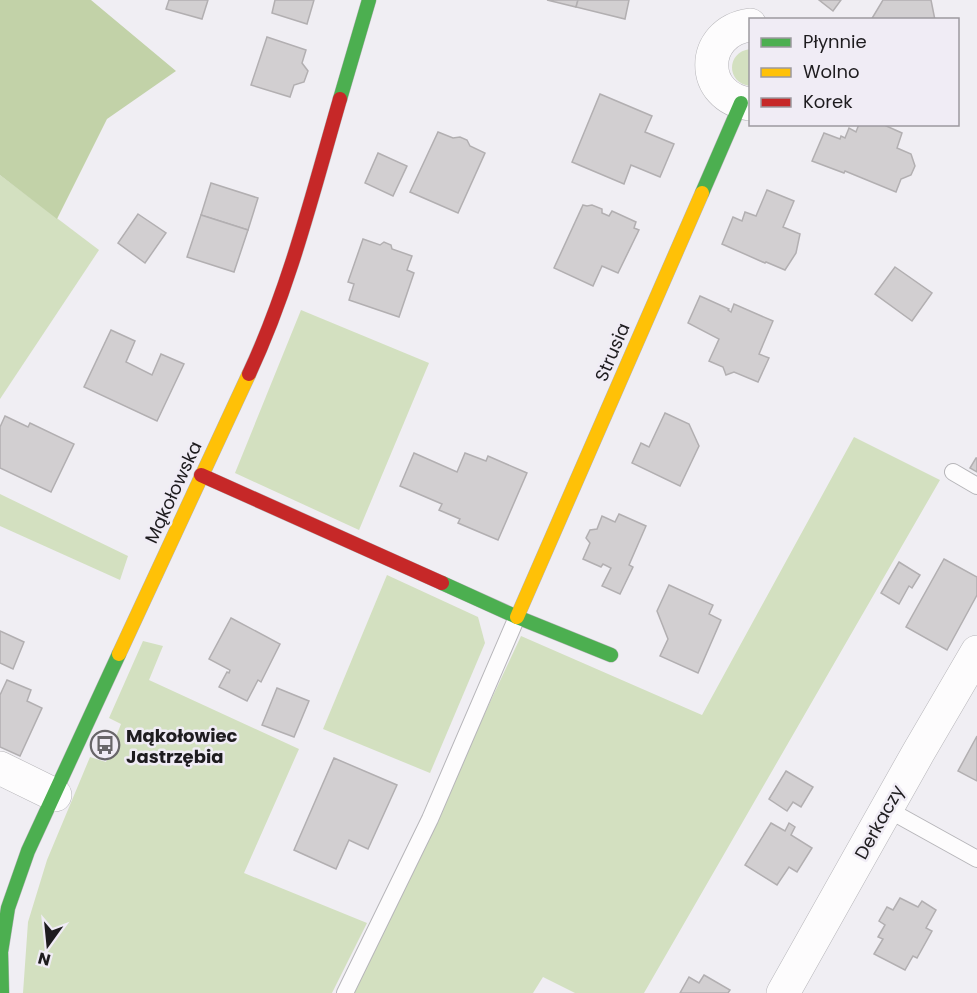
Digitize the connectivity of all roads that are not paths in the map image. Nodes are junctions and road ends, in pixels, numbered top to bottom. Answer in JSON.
{"nodes":[{"id":1,"x":369,"y":0,"type":"edge"},
{"id":2,"x":749,"y":26,"type":"edge"},
{"id":3,"x":746,"y":103,"type":"edge"},
{"id":4,"x":953,"y":472,"type":"dead end"},
{"id":5,"x":201,"y":476,"type":"junction"},
{"id":6,"x":977,"y":486,"type":"edge"},
{"id":7,"x":517,"y":617,"type":"junction"},
{"id":8,"x":977,"y":652,"type":"edge"},
{"id":9,"x":611,"y":655,"type":"dead end"},
{"id":10,"x":0,"y":768,"type":"edge"},
{"id":11,"x":55,"y":795,"type":"junction"},
{"id":12,"x":887,"y":809,"type":"junction"},
{"id":13,"x":977,"y":859,"type":"edge"},
{"id":14,"x":1,"y":990,"type":"edge"},
{"id":15,"x":345,"y":993,"type":"edge"},
{"id":16,"x":783,"y":993,"type":"edge"}],
"edges":[{"from":1,"to":5,"type":"street","name":"Mąkołowska"},
{"from":2,"to":3,"type":"street"},
{"from":3,"to":7,"type":"street","name":"Strusia"},
{"from":4,"to":6,"type":"lane"},
{"from":5,"to":7,"type":"street"},
{"from":5,"to":11,"type":"street","name":"Mąkołowska"},
{"from":7,"to":9,"type":"street"},
{"from":7,"to":15,"type":"lane"},
{"from":8,"to":12,"type":"street","name":"Derkaczy"},
{"from":10,"to":11,"type":"street"},
{"from":11,"to":14,"type":"street","name":"Mąkołowska"},
{"from":12,"to":13,"type":"lane"},
{"from":12,"to":16,"type":"street","name":"Derkaczy"}]}
